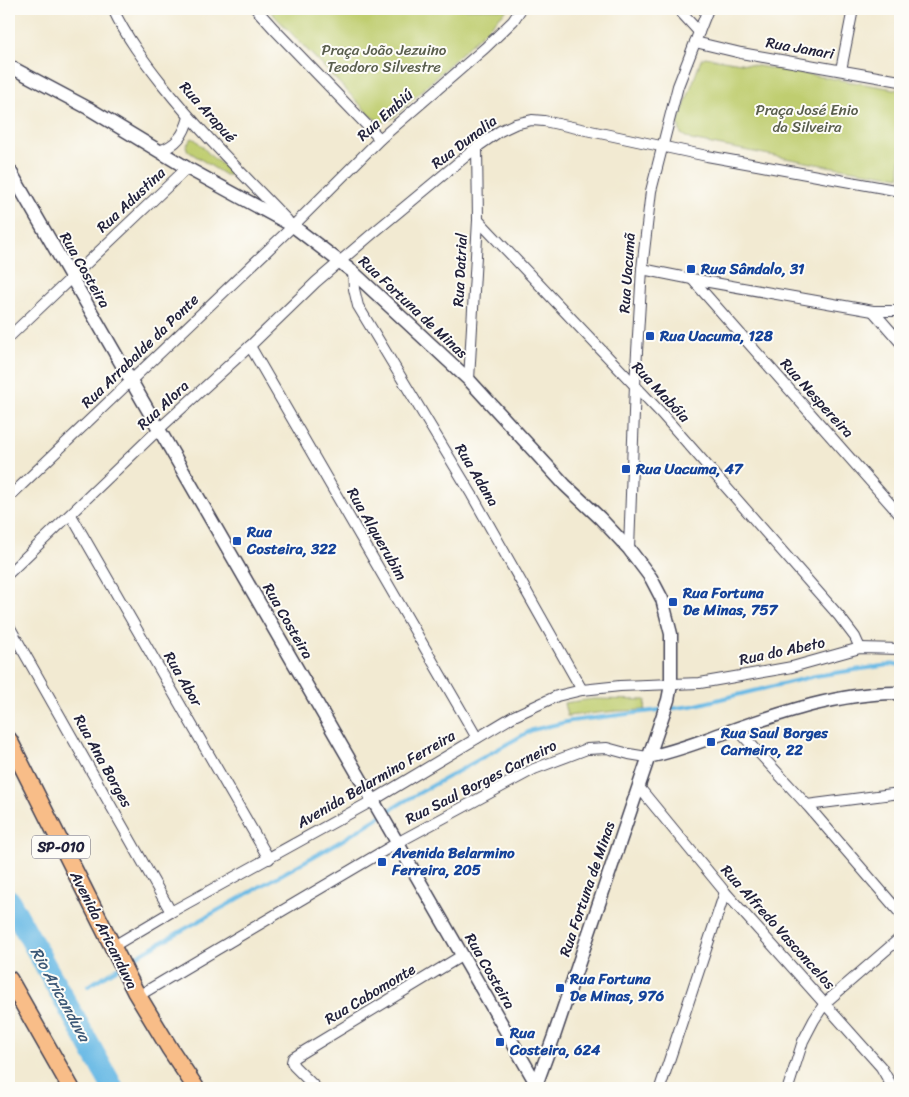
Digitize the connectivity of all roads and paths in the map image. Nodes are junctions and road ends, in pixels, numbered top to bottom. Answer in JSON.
{"nodes":[{"id":1,"x":113,"y":9,"type":"edge"},
{"id":2,"x":256,"y":9,"type":"edge"},
{"id":3,"x":522,"y":9,"type":"edge"},
{"id":4,"x":678,"y":9,"type":"edge"},
{"id":5,"x":708,"y":9,"type":"edge"},
{"id":6,"x":853,"y":9,"type":"edge"},
{"id":7,"x":699,"y":32,"type":"junction"},
{"id":8,"x":695,"y":42,"type":"junction"},
{"id":9,"x":9,"y":66,"type":"edge"},
{"id":10,"x":841,"y":70,"type":"junction"},
{"id":11,"x":900,"y":81,"type":"edge"},
{"id":12,"x":189,"y":117,"type":"junction"},
{"id":13,"x":380,"y":139,"type":"junction"},
{"id":14,"x":662,"y":146,"type":"junction"},
{"id":15,"x":477,"y":147,"type":"junction"},
{"id":16,"x":158,"y":151,"type":"junction"},
{"id":17,"x":187,"y":168,"type":"junction"},
{"id":18,"x":9,"y":172,"type":"edge"},
{"id":19,"x":900,"y":190,"type":"edge"},
{"id":20,"x":478,"y":220,"type":"junction"},
{"id":21,"x":293,"y":226,"type":"junction"},
{"id":22,"x":340,"y":262,"type":"junction"},
{"id":23,"x":642,"y":269,"type":"junction"},
{"id":24,"x":353,"y":272,"type":"junction"},
{"id":25,"x":70,"y":278,"type":"junction"},
{"id":26,"x":692,"y":280,"type":"junction"},
{"id":27,"x":873,"y":311,"type":"junction"},
{"id":28,"x":900,"y":312,"type":"edge"},
{"id":29,"x":9,"y":337,"type":"edge"},
{"id":30,"x":900,"y":342,"type":"edge"},
{"id":31,"x":250,"y":346,"type":"junction"},
{"id":32,"x":131,"y":380,"type":"junction"},
{"id":33,"x":469,"y":380,"type":"junction"},
{"id":34,"x":635,"y":385,"type":"junction"},
{"id":35,"x":159,"y":429,"type":"junction"},
{"id":36,"x":9,"y":497,"type":"edge"},
{"id":37,"x":71,"y":515,"type":"junction"},
{"id":38,"x":900,"y":515,"type":"edge"},
{"id":39,"x":630,"y":549,"type":"junction"},
{"id":40,"x":9,"y":573,"type":"edge"},
{"id":41,"x":9,"y":626,"type":"edge"},
{"id":42,"x":860,"y":648,"type":"junction"},
{"id":43,"x":900,"y":650,"type":"edge"},
{"id":44,"x":671,"y":685,"type":"junction"},
{"id":45,"x":582,"y":690,"type":"junction"},
{"id":46,"x":900,"y":693,"type":"edge"},
{"id":47,"x":737,"y":729,"type":"junction"},
{"id":48,"x":477,"y":738,"type":"junction"},
{"id":49,"x":9,"y":740,"type":"edge"},
{"id":50,"x":648,"y":757,"type":"junction"},
{"id":51,"x":638,"y":786,"type":"junction"},
{"id":52,"x":900,"y":793,"type":"edge"},
{"id":53,"x":372,"y":801,"type":"junction"},
{"id":54,"x":807,"y":806,"type":"junction"},
{"id":55,"x":394,"y":838,"type":"junction"},
{"id":56,"x":269,"y":859,"type":"junction"},
{"id":57,"x":725,"y":892,"type":"junction"},
{"id":58,"x":900,"y":899,"type":"edge"},
{"id":59,"x":889,"y":900,"type":"junction"},
{"id":60,"x":171,"y":912,"type":"junction"},
{"id":61,"x":900,"y":913,"type":"edge"},
{"id":62,"x":900,"y":938,"type":"edge"},
{"id":63,"x":114,"y":950,"type":"junction"},
{"id":64,"x":463,"y":955,"type":"junction"},
{"id":65,"x":9,"y":979,"type":"edge"},
{"id":66,"x":136,"y":993,"type":"junction"},
{"id":67,"x":825,"y":1003,"type":"junction"},
{"id":68,"x":537,"y":1087,"type":"edge"},
{"id":69,"x":71,"y":1088,"type":"edge"},
{"id":70,"x":196,"y":1088,"type":"edge"},
{"id":71,"x":316,"y":1088,"type":"edge"},
{"id":72,"x":660,"y":1088,"type":"edge"},
{"id":73,"x":788,"y":1088,"type":"edge"},
{"id":74,"x":893,"y":1088,"type":"edge"}],
"edges":[{"from":1,"to":12,"type":"street","name":"Rua Arapué"},
{"from":2,"to":13,"type":"street"},
{"from":3,"to":13,"type":"street","name":"Rua Embiú"},
{"from":4,"to":7,"type":"street"},
{"from":5,"to":7,"type":"street","name":"Rua Uacumã"},
{"from":6,"to":10,"type":"street"},
{"from":7,"to":8,"type":"street","name":"Rua Uacumã"},
{"from":8,"to":10,"type":"street","name":"Rua Janari"},
{"from":8,"to":14,"type":"street","name":"Rua Uacumã"},
{"from":9,"to":16,"type":"street","name":"Rua Fortuna de Minas"},
{"from":10,"to":11,"type":"street","name":"Rua Janari"},
{"from":12,"to":16,"type":"street"},
{"from":12,"to":21,"type":"street","name":"Rua Arapué"},
{"from":13,"to":21,"type":"street","name":"Rua Embiú"},
{"from":14,"to":15,"type":"street","name":"Rua Dunalia"},
{"from":14,"to":19,"type":"street"},
{"from":14,"to":23,"type":"street","name":"Rua Uacumã"},
{"from":15,"to":20,"type":"street"},
{"from":15,"to":22,"type":"street","name":"Rua Dunalia"},
{"from":16,"to":17,"type":"street","name":"Rua Fortuna de Minas"},
{"from":17,"to":21,"type":"street","name":"Rua Fortuna de Minas"},
{"from":17,"to":25,"type":"street","name":"Rua Adustina"},
{"from":18,"to":25,"type":"street","name":"Rua Costeira"},
{"from":20,"to":33,"type":"street","name":"Rua Datrial"},
{"from":20,"to":34,"type":"street","name":"Rua Mabóia"},
{"from":21,"to":22,"type":"street","name":"Rua Fortuna de Minas"},
{"from":21,"to":32,"type":"street","name":"Rua Arrabalde da Ponte"},
{"from":22,"to":24,"type":"street","name":"Rua Fortuna de Minas"},
{"from":22,"to":31,"type":"street","name":"Rua Alora"},
{"from":23,"to":26,"type":"street"},
{"from":23,"to":34,"type":"street","name":"Rua Uacumã"},
{"from":24,"to":33,"type":"street","name":"Rua Fortuna de Minas"},
{"from":24,"to":45,"type":"street","name":"Rua Adana"},
{"from":25,"to":29,"type":"street","name":"Rua Adustina"},
{"from":25,"to":32,"type":"street","name":"Rua Costeira"},
{"from":26,"to":27,"type":"street"},
{"from":26,"to":38,"type":"street","name":"Rua Nespereira"},
{"from":27,"to":28,"type":"street"},
{"from":27,"to":30,"type":"street"},
{"from":31,"to":35,"type":"street","name":"Rua Alora"},
{"from":31,"to":48,"type":"street","name":"Rua Alquerubim"},
{"from":32,"to":35,"type":"street","name":"Rua Costeira"},
{"from":32,"to":36,"type":"street","name":"Rua Arrabalde da Ponte"},
{"from":33,"to":39,"type":"street","name":"Rua Fortuna de Minas"},
{"from":34,"to":39,"type":"street","name":"Rua Uacumã"},
{"from":34,"to":42,"type":"street","name":"Rua Mabóia"},
{"from":35,"to":37,"type":"street","name":"Rua Alora"},
{"from":35,"to":53,"type":"street","name":"Rua Costeira"},
{"from":37,"to":40,"type":"street","name":"Rua Alora"},
{"from":37,"to":56,"type":"street","name":"Rua Abor"},
{"from":39,"to":44,"type":"street","name":"Rua Fortuna de Minas"},
{"from":41,"to":60,"type":"street","name":"Rua Ana Borges"},
{"from":42,"to":43,"type":"street","name":"Rua do Abeto"},
{"from":42,"to":44,"type":"street","name":"Rua do Abeto"},
{"from":44,"to":45,"type":"street","name":"Avenida Belarmino Ferreira"},
{"from":44,"to":50,"type":"street","name":"Rua Fortuna de Minas"},
{"from":45,"to":48,"type":"street","name":"Avenida Belarmino Ferreira"},
{"from":46,"to":47,"type":"street","name":"Rua Saul Borges Carneiro"},
{"from":47,"to":50,"type":"street","name":"Rua Saul Borges Carneiro"},
{"from":47,"to":54,"type":"street"},
{"from":48,"to":53,"type":"street","name":"Avenida Belarmino Ferreira"},
{"from":49,"to":63,"type":"highway","name":"Avenida Aricanduva","number":"SP-010"},
{"from":50,"to":51,"type":"street","name":"Rua Fortuna de Minas"},
{"from":50,"to":55,"type":"street","name":"Rua Saul Borges Carneiro"},
{"from":51,"to":57,"type":"street","name":"Rua Alfredo Vasconcelos"},
{"from":51,"to":68,"type":"street","name":"Rua Fortuna de Minas"},
{"from":52,"to":54,"type":"street"},
{"from":53,"to":55,"type":"street","name":"Rua Costeira"},
{"from":53,"to":56,"type":"street","name":"Avenida Belarmino Ferreira"},
{"from":54,"to":59,"type":"street"},
{"from":55,"to":64,"type":"street","name":"Rua Costeira"},
{"from":55,"to":66,"type":"street","name":"Rua Saul Borges Carneiro"},
{"from":56,"to":60,"type":"street","name":"Avenida Belarmino Ferreira"},
{"from":57,"to":67,"type":"street","name":"Rua Alfredo Vasconcelos"},
{"from":57,"to":72,"type":"street"},
{"from":58,"to":59,"type":"street"},
{"from":59,"to":61,"type":"street"},
{"from":60,"to":63,"type":"street","name":"Avenida Belarmino Ferreira"},
{"from":62,"to":67,"type":"street"},
{"from":63,"to":66,"type":"highway","name":"Avenida Aricanduva","number":"SP-010"},
{"from":64,"to":68,"type":"street","name":"Rua Costeira"},
{"from":64,"to":71,"type":"street","name":"Rua Cabomonte"},
{"from":65,"to":69,"type":"highway"},
{"from":66,"to":70,"type":"highway","name":"Avenida Aricanduva","number":"SP-010"},
{"from":67,"to":73,"type":"street"},
{"from":67,"to":74,"type":"street","name":"Rua Alfredo Vasconcelos"}]}
